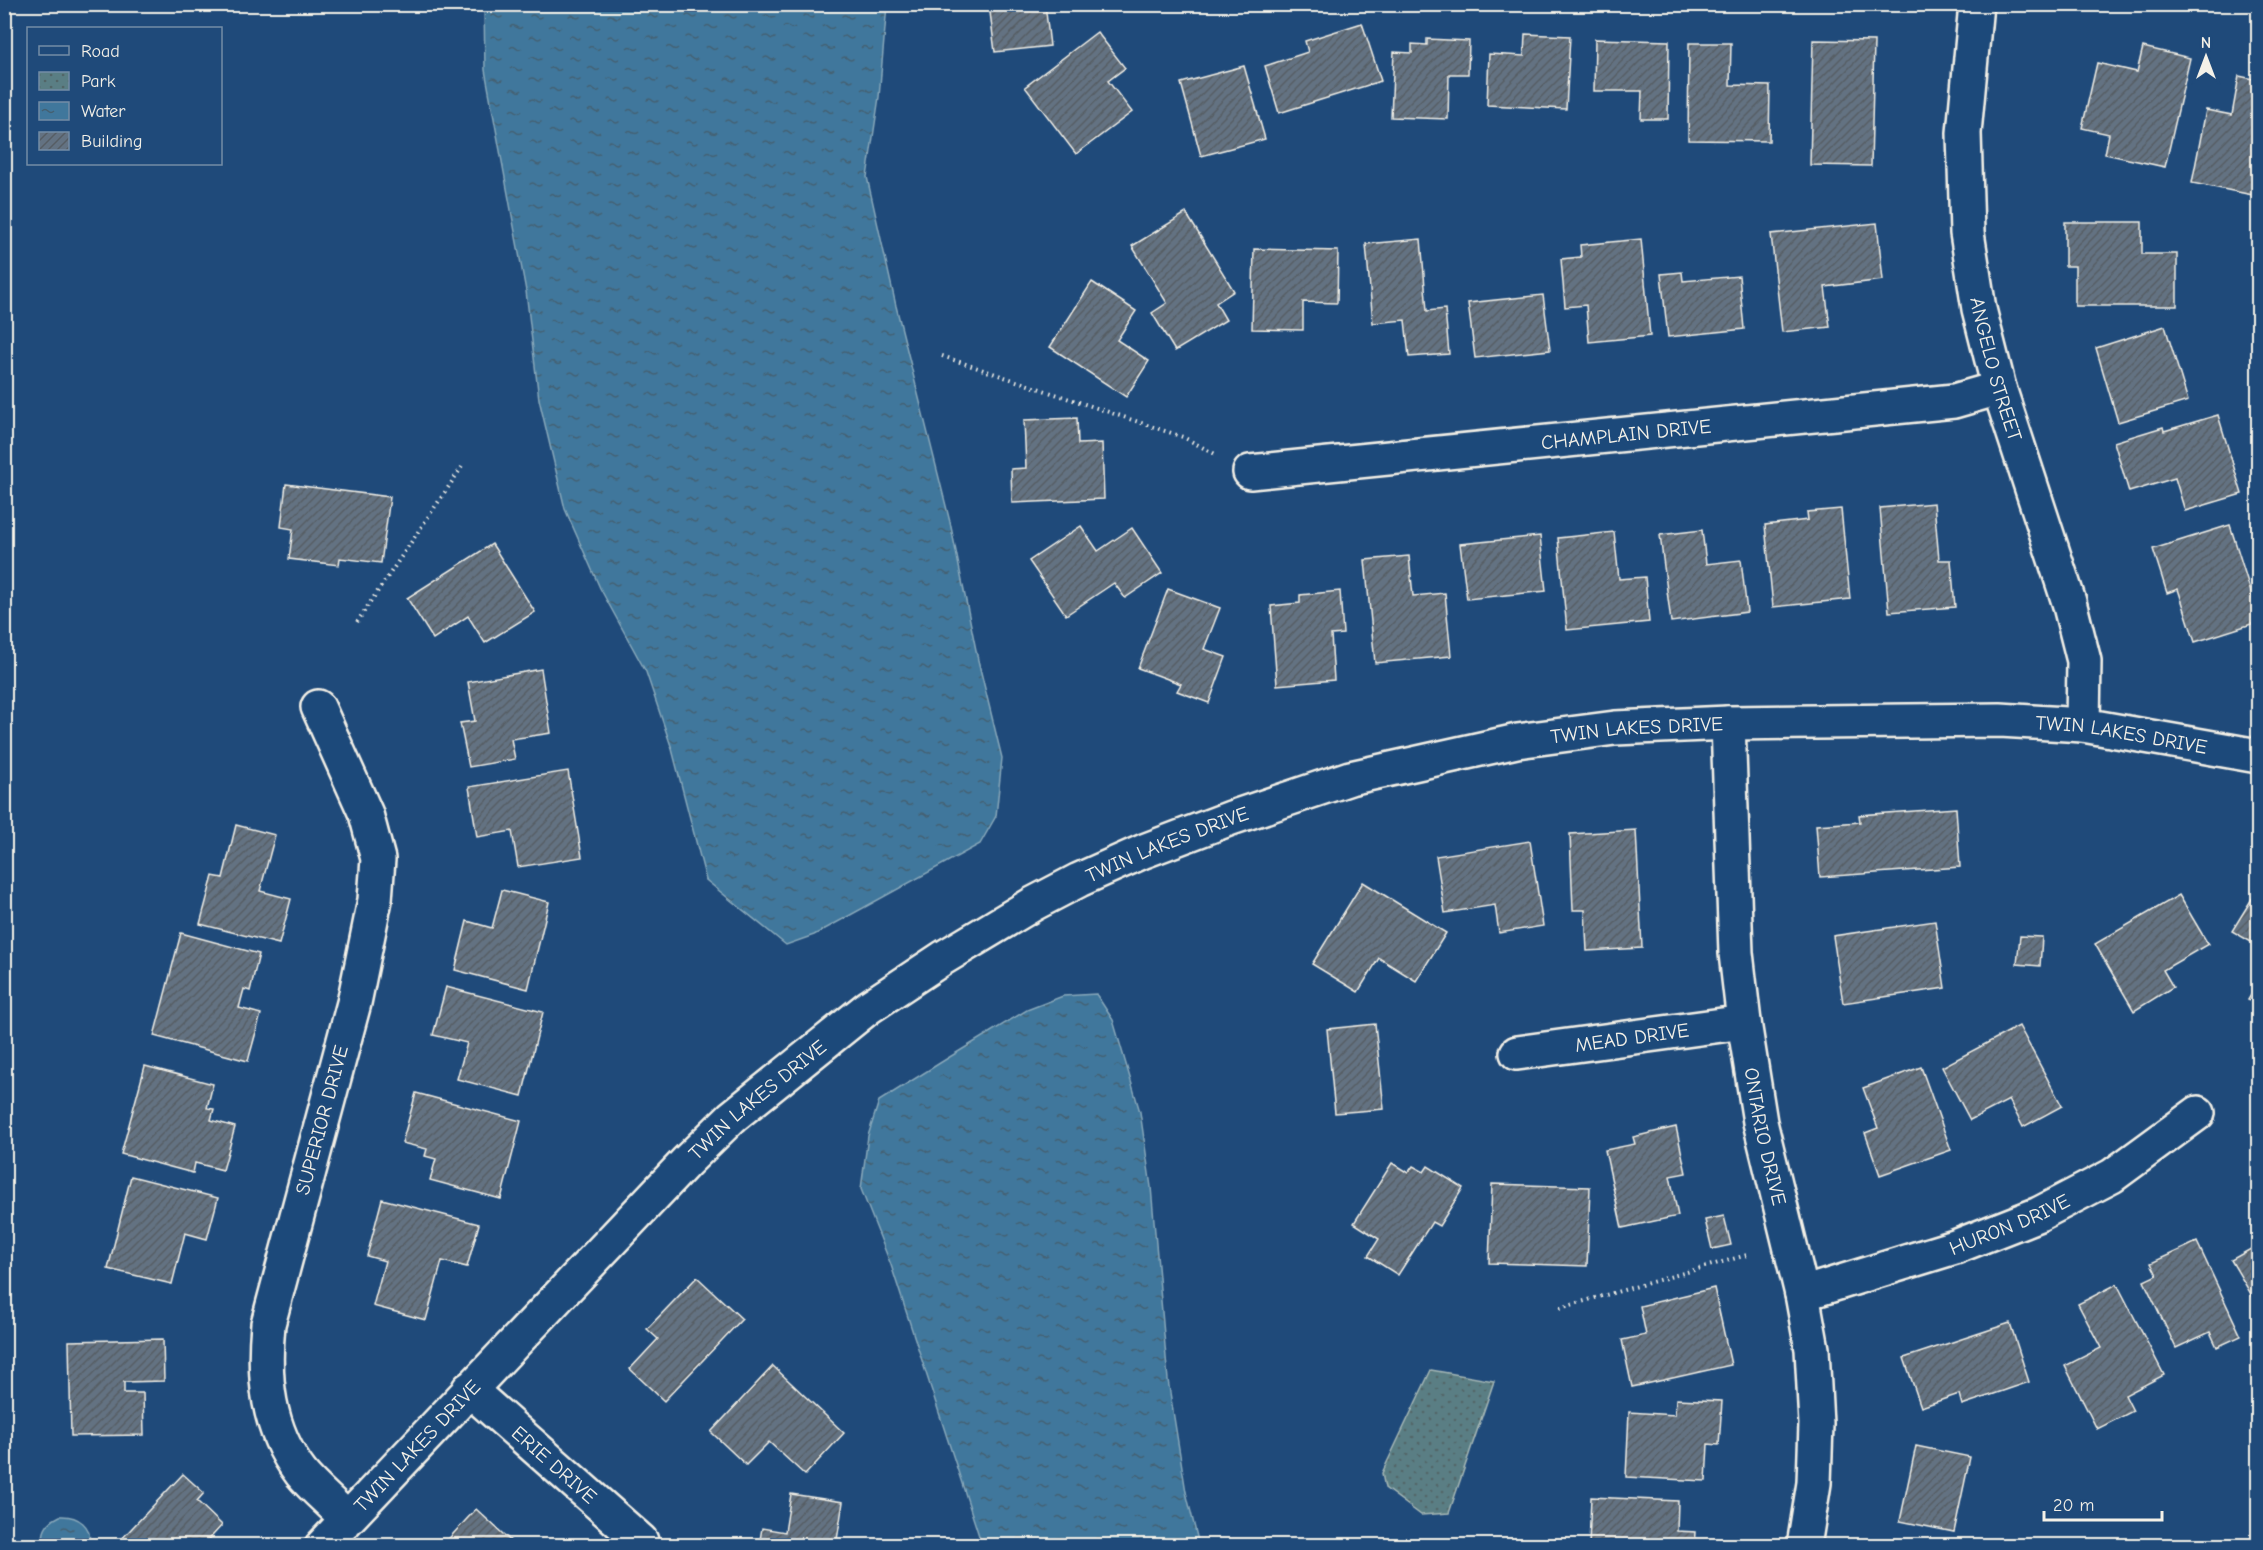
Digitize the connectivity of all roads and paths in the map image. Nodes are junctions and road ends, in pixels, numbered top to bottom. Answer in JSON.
{"nodes":[{"id":1,"x":1976,"y":4,"type":"edge"},
{"id":2,"x":942,"y":356,"type":"dead end"},
{"id":3,"x":1999,"y":388,"type":"junction"},
{"id":4,"x":462,"y":467,"type":"dead end"},
{"id":5,"x":1250,"y":472,"type":"joint"},
{"id":6,"x":357,"y":622,"type":"dead end"},
{"id":7,"x":318,"y":707,"type":"dead end"},
{"id":8,"x":1728,"y":723,"type":"junction"},
{"id":9,"x":2083,"y":725,"type":"junction"},
{"id":10,"x":2259,"y":756,"type":"edge"},
{"id":11,"x":1744,"y":1022,"type":"junction"},
{"id":12,"x":1517,"y":1053,"type":"dead end"},
{"id":13,"x":2198,"y":1113,"type":"dead end"},
{"id":14,"x":1748,"y":1255,"type":"dead end"},
{"id":15,"x":1802,"y":1294,"type":"junction"},
{"id":16,"x":1560,"y":1308,"type":"dead end"},
{"id":17,"x":469,"y":1389,"type":"junction"},
{"id":18,"x":346,"y":1518,"type":"junction"},
{"id":19,"x":640,"y":1541,"type":"dead end"},
{"id":20,"x":322,"y":1545,"type":"edge"},
{"id":21,"x":1804,"y":1545,"type":"edge"}],
"edges":[{"from":1,"to":3,"type":"street","name":"ANGELO STREET"},
{"from":2,"to":5,"type":"path"},
{"from":3,"to":5,"type":"street","name":"CHAMPLAIN DRIVE"},
{"from":3,"to":9,"type":"street","name":"ANGELO STREET"},
{"from":4,"to":6,"type":"path"},
{"from":7,"to":18,"type":"street","name":"SUPERIOR DRIVE"},
{"from":8,"to":9,"type":"street","name":"TWIN LAKES DRIVE"},
{"from":8,"to":11,"type":"street","name":"ONTARIO DRIVE"},
{"from":8,"to":17,"type":"street","name":"TWIN LAKES DRIVE"},
{"from":9,"to":10,"type":"street","name":"TWIN LAKES DRIVE"},
{"from":11,"to":12,"type":"street","name":"MEAD DRIVE"},
{"from":11,"to":15,"type":"street","name":"ONTARIO DRIVE"},
{"from":13,"to":15,"type":"street","name":"HURON DRIVE"},
{"from":14,"to":16,"type":"path"},
{"from":15,"to":21,"type":"street","name":"ONTARIO DRIVE"},
{"from":17,"to":18,"type":"street","name":"TWIN LAKES DRIVE"},
{"from":17,"to":19,"type":"street","name":"ERIE DRIVE"},
{"from":18,"to":20,"type":"street","name":"TWIN LAKES DRIVE"}]}
